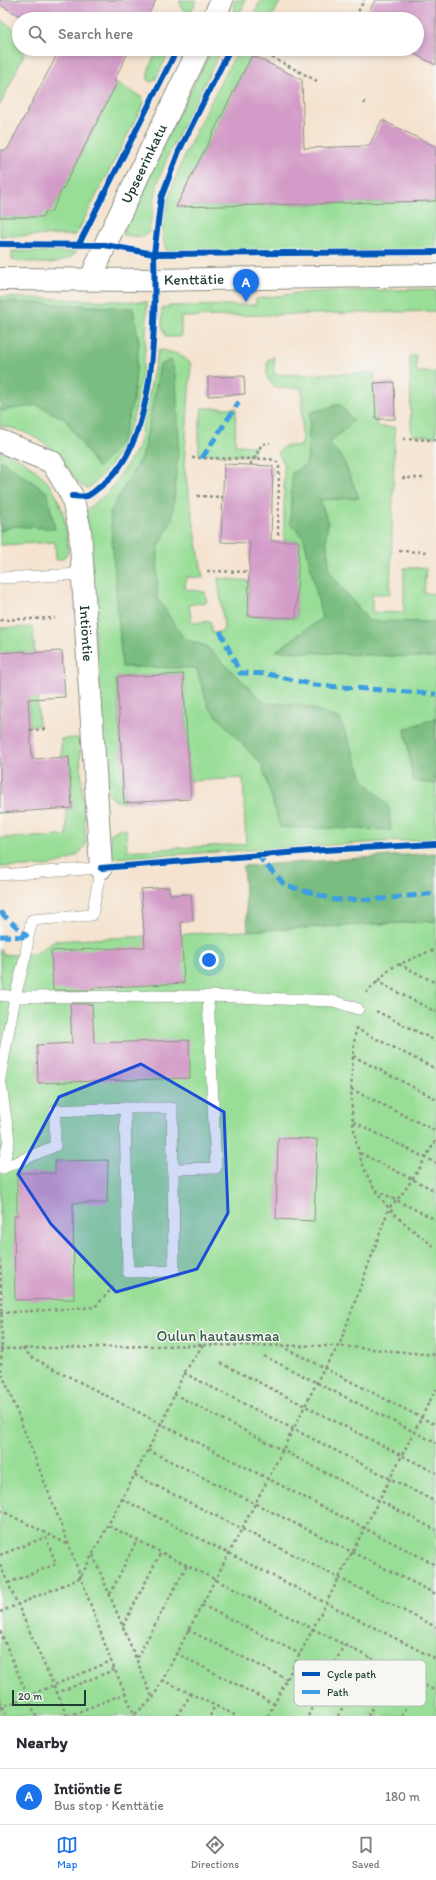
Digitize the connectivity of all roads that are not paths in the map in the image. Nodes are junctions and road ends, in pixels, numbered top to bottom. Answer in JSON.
{"nodes":[{"id":1,"x":222,"y":0,"type":"edge"},
{"id":2,"x":216,"y":12,"type":"edge"},
{"id":3,"x":196,"y":56,"type":"edge"},
{"id":4,"x":436,"y":276,"type":"edge"},
{"id":5,"x":0,"y":279,"type":"edge"},
{"id":6,"x":91,"y":279,"type":"junction"},
{"id":7,"x":0,"y":441,"type":"edge"},
{"id":8,"x":82,"y":574,"type":"junction"},
{"id":9,"x":0,"y":578,"type":"edge"},
{"id":10,"x":101,"y":868,"type":"junction"},
{"id":11,"x":0,"y":875,"type":"edge"},
{"id":12,"x":0,"y":995,"type":"edge"},
{"id":13,"x":208,"y":996,"type":"junction"},
{"id":14,"x":15,"y":997,"type":"junction"},
{"id":15,"x":359,"y":1006,"type":"road end"},
{"id":16,"x":0,"y":1078,"type":"edge"},
{"id":17,"x":125,"y":1108,"type":"junction"},
{"id":18,"x":2,"y":1168,"type":"edge"},
{"id":19,"x":173,"y":1168,"type":"junction"}],
"edges":[{"from":1,"to":2,"type":"street"},
{"from":3,"to":6,"type":"street","name":"Upseerinkatu"},
{"from":4,"to":6,"type":"street","name":"Kenttätie"},
{"from":5,"to":6,"type":"street","name":"Kenttätie"},
{"from":7,"to":8,"type":"street","name":"Intiöntie"},
{"from":8,"to":9,"type":"lane"},
{"from":8,"to":10,"type":"street","name":"Intiöntie"},
{"from":10,"to":11,"type":"lane"},
{"from":10,"to":14,"type":"lane"},
{"from":12,"to":14,"type":"lane"},
{"from":13,"to":14,"type":"lane"},
{"from":13,"to":15,"type":"lane"},
{"from":13,"to":19,"type":"lane"},
{"from":14,"to":16,"type":"lane"},
{"from":16,"to":18,"type":"lane"},
{"from":17,"to":18,"type":"lane"},
{"from":17,"to":19,"type":"lane"},
{"from":17,"to":19,"type":"lane"}]}
